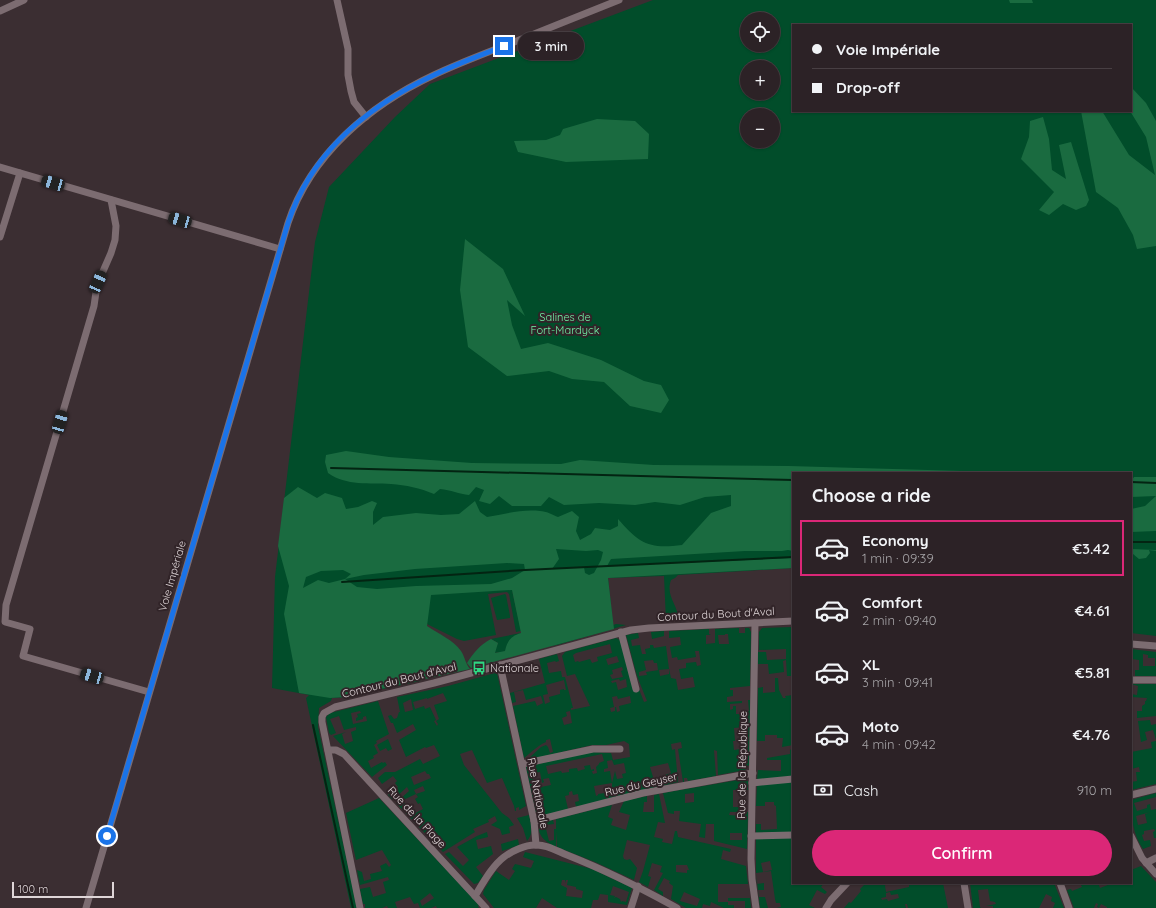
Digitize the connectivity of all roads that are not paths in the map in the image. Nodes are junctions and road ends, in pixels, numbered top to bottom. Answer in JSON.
{"nodes":[{"id":1,"x":24,"y":0,"type":"edge"},
{"id":2,"x":337,"y":0,"type":"edge"},
{"id":3,"x":619,"y":0,"type":"edge"},
{"id":4,"x":0,"y":11,"type":"edge"},
{"id":5,"x":366,"y":117,"type":"junction"},
{"id":6,"x":0,"y":168,"type":"edge"},
{"id":7,"x":20,"y":173,"type":"junction"},
{"id":8,"x":111,"y":200,"type":"junction"},
{"id":9,"x":0,"y":237,"type":"edge"},
{"id":10,"x":280,"y":249,"type":"junction"},
{"id":11,"x":792,"y":621,"type":"edge"},
{"id":12,"x":755,"y":623,"type":"junction"},
{"id":13,"x":621,"y":632,"type":"junction"},
{"id":14,"x":1132,"y":644,"type":"edge"},
{"id":15,"x":1156,"y":646,"type":"edge"},
{"id":16,"x":500,"y":665,"type":"junction"},
{"id":17,"x":1132,"y":680,"type":"edge"},
{"id":18,"x":1156,"y":680,"type":"edge"},
{"id":19,"x":636,"y":689,"type":"dead end"},
{"id":20,"x":149,"y":692,"type":"junction"},
{"id":21,"x":620,"y":749,"type":"dead end"},
{"id":22,"x":328,"y":750,"type":"junction"},
{"id":23,"x":522,"y":764,"type":"junction"},
{"id":24,"x":753,"y":773,"type":"junction"},
{"id":25,"x":792,"y":779,"type":"edge"},
{"id":26,"x":752,"y":783,"type":"junction"},
{"id":27,"x":1156,"y":789,"type":"edge"},
{"id":28,"x":1132,"y":795,"type":"edge"},
{"id":29,"x":534,"y":821,"type":"junction"},
{"id":30,"x":792,"y":835,"type":"edge"},
{"id":31,"x":751,"y":836,"type":"junction"},
{"id":32,"x":1132,"y":838,"type":"edge"},
{"id":33,"x":536,"y":845,"type":"junction"},
{"id":34,"x":1156,"y":858,"type":"edge"},
{"id":35,"x":1146,"y":863,"type":"junction"},
{"id":36,"x":1156,"y":874,"type":"edge"},
{"id":37,"x":846,"y":884,"type":"edge"},
{"id":38,"x":964,"y":884,"type":"edge"},
{"id":39,"x":1060,"y":884,"type":"edge"},
{"id":40,"x":638,"y":886,"type":"junction"},
{"id":41,"x":475,"y":896,"type":"junction"},
{"id":42,"x":86,"y":908,"type":"edge"},
{"id":43,"x":360,"y":908,"type":"edge"},
{"id":44,"x":486,"y":908,"type":"edge"},
{"id":45,"x":631,"y":908,"type":"edge"},
{"id":46,"x":677,"y":908,"type":"edge"},
{"id":47,"x":756,"y":908,"type":"edge"},
{"id":48,"x":826,"y":908,"type":"edge"},
{"id":49,"x":968,"y":908,"type":"edge"},
{"id":50,"x":1069,"y":908,"type":"edge"}],
"edges":[{"from":1,"to":4,"type":"street"},
{"from":2,"to":5,"type":"street"},
{"from":3,"to":5,"type":"street","name":"Voie Impériale"},
{"from":5,"to":10,"type":"street","name":"Voie Impériale"},
{"from":6,"to":7,"type":"street"},
{"from":7,"to":8,"type":"street"},
{"from":7,"to":9,"type":"street"},
{"from":8,"to":10,"type":"street"},
{"from":8,"to":20,"type":"street"},
{"from":10,"to":20,"type":"street","name":"Voie Impériale"},
{"from":11,"to":12,"type":"street","name":"Contour du Bout d'Aval"},
{"from":12,"to":13,"type":"street","name":"Contour du Bout d'Aval"},
{"from":12,"to":24,"type":"street","name":"Rue de la République"},
{"from":13,"to":16,"type":"street","name":"Contour du Bout d'Aval"},
{"from":13,"to":19,"type":"street"},
{"from":14,"to":15,"type":"street"},
{"from":16,"to":22,"type":"street","name":"Contour du Bout d'Aval"},
{"from":16,"to":23,"type":"street","name":"Rue Nationale"},
{"from":17,"to":18,"type":"street"},
{"from":20,"to":42,"type":"street","name":"Voie Impériale"},
{"from":21,"to":23,"type":"street"},
{"from":22,"to":41,"type":"street","name":"Rue de la Plage"},
{"from":22,"to":43,"type":"street","name":"Contour du Bout d'Aval"},
{"from":23,"to":29,"type":"street","name":"Rue Nationale"},
{"from":24,"to":26,"type":"street","name":"Rue de la République"},
{"from":24,"to":29,"type":"street","name":"Rue du Geyser"},
{"from":25,"to":26,"type":"street"},
{"from":26,"to":31,"type":"street","name":"Rue de la République"},
{"from":27,"to":28,"type":"street"},
{"from":29,"to":33,"type":"street","name":"Rue Nationale"},
{"from":30,"to":31,"type":"street"},
{"from":31,"to":47,"type":"street","name":"Rue de la République"},
{"from":32,"to":35,"type":"street"},
{"from":33,"to":40,"type":"street","name":"Rue Nationale"},
{"from":33,"to":41,"type":"street"},
{"from":34,"to":35,"type":"street"},
{"from":35,"to":36,"type":"street"},
{"from":37,"to":48,"type":"street"},
{"from":38,"to":49,"type":"street"},
{"from":39,"to":50,"type":"street"},
{"from":40,"to":45,"type":"street"},
{"from":40,"to":46,"type":"street","name":"Rue Nationale"},
{"from":41,"to":44,"type":"street","name":"Rue de la Plage"}]}
